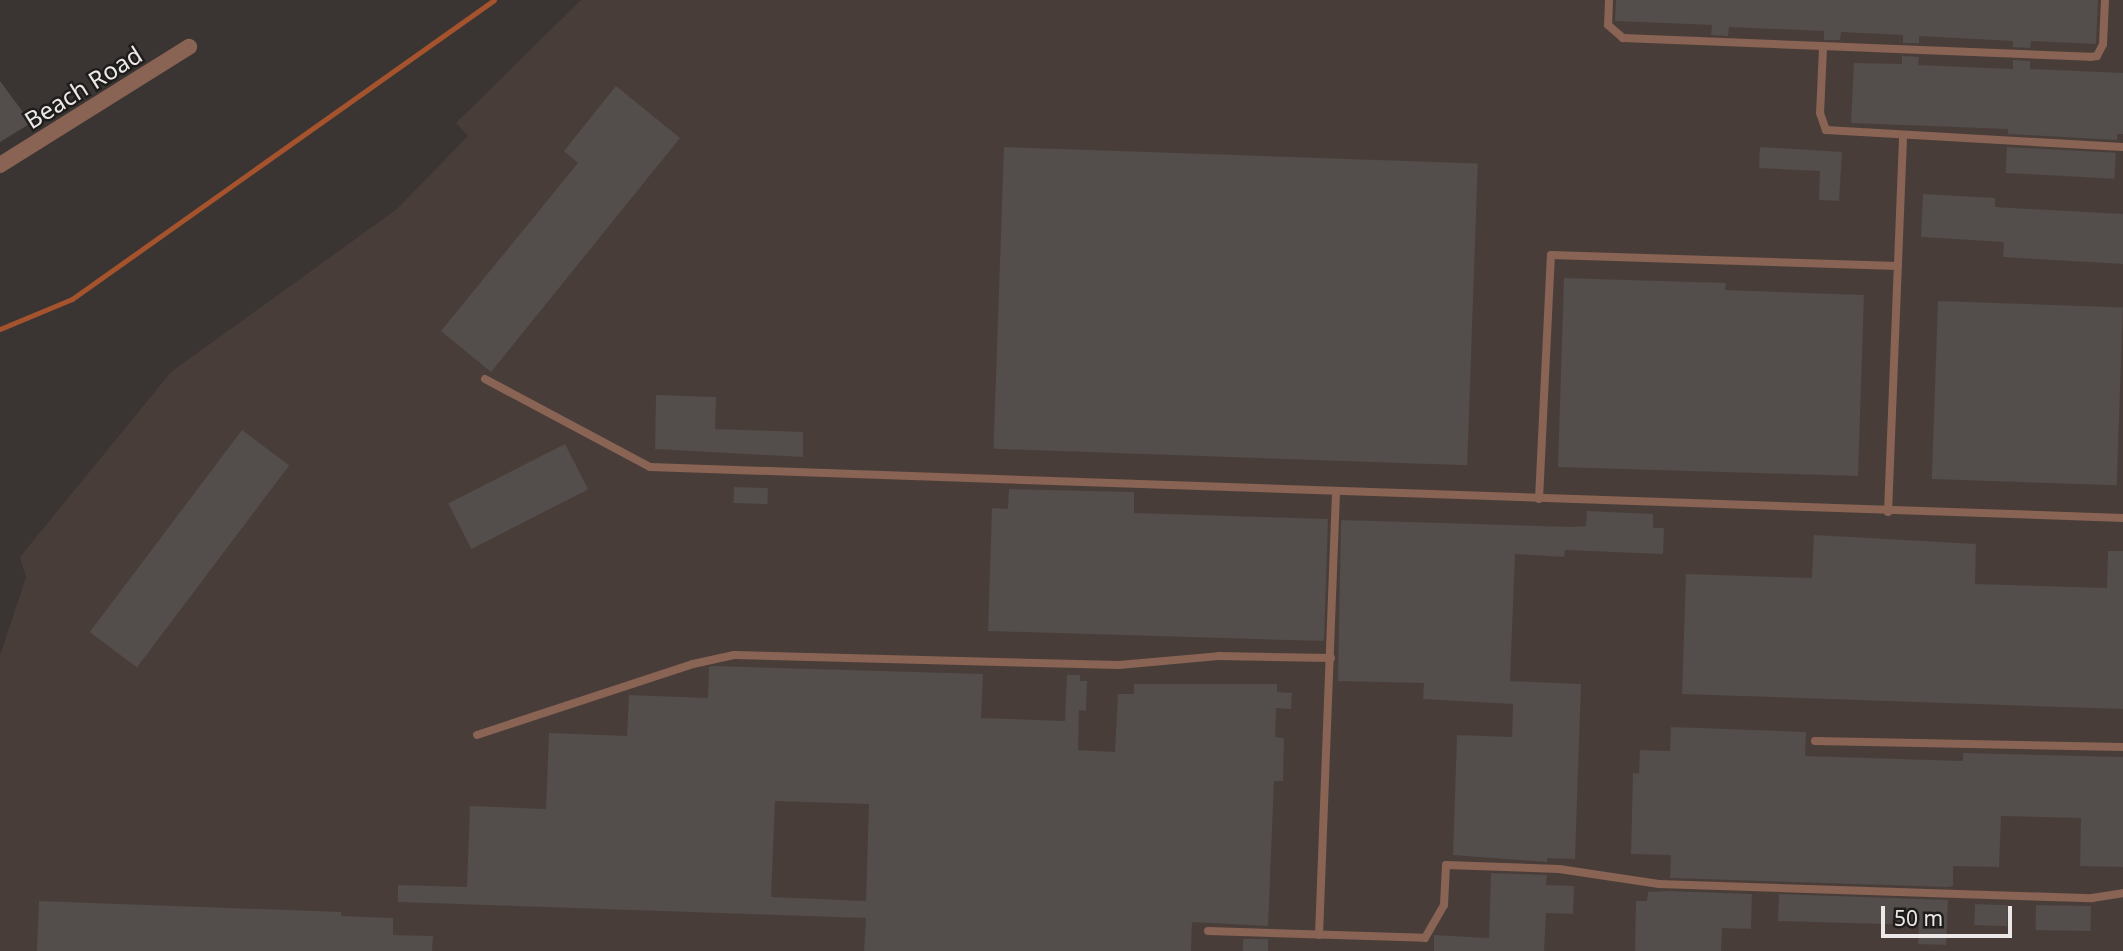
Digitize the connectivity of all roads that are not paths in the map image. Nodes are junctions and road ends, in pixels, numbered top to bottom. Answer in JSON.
{"nodes":[{"id":1,"x":1609,"y":0,"type":"edge"},
{"id":2,"x":2105,"y":0,"type":"edge"},
{"id":3,"x":189,"y":47,"type":"dead end"},
{"id":4,"x":1823,"y":48,"type":"junction"},
{"id":5,"x":1903,"y":136,"type":"junction"},
{"id":6,"x":2123,"y":147,"type":"edge"},
{"id":7,"x":0,"y":165,"type":"edge"},
{"id":8,"x":1898,"y":266,"type":"junction"},
{"id":9,"x":485,"y":379,"type":"dead end"},
{"id":10,"x":1336,"y":491,"type":"junction"},
{"id":11,"x":1539,"y":499,"type":"junction"},
{"id":12,"x":1888,"y":512,"type":"junction"},
{"id":13,"x":2123,"y":518,"type":"edge"},
{"id":14,"x":1331,"y":658,"type":"junction"},
{"id":15,"x":477,"y":735,"type":"dead end"},
{"id":16,"x":1815,"y":741,"type":"dead end"},
{"id":17,"x":2123,"y":747,"type":"edge"},
{"id":18,"x":2123,"y":893,"type":"edge"},
{"id":19,"x":1208,"y":931,"type":"dead end"},
{"id":20,"x":1320,"y":935,"type":"junction"}],
"edges":[{"from":1,"to":4,"type":"lane"},
{"from":2,"to":4,"type":"lane"},
{"from":3,"to":7,"type":"street","name":"Beach Road"},
{"from":4,"to":5,"type":"lane"},
{"from":5,"to":6,"type":"lane"},
{"from":5,"to":8,"type":"lane"},
{"from":8,"to":11,"type":"lane"},
{"from":8,"to":12,"type":"lane"},
{"from":9,"to":10,"type":"lane"},
{"from":10,"to":11,"type":"lane"},
{"from":10,"to":14,"type":"lane"},
{"from":11,"to":12,"type":"lane"},
{"from":12,"to":13,"type":"lane"},
{"from":14,"to":15,"type":"lane"},
{"from":14,"to":20,"type":"lane"},
{"from":16,"to":17,"type":"lane"},
{"from":18,"to":20,"type":"lane"},
{"from":19,"to":20,"type":"lane"}]}
